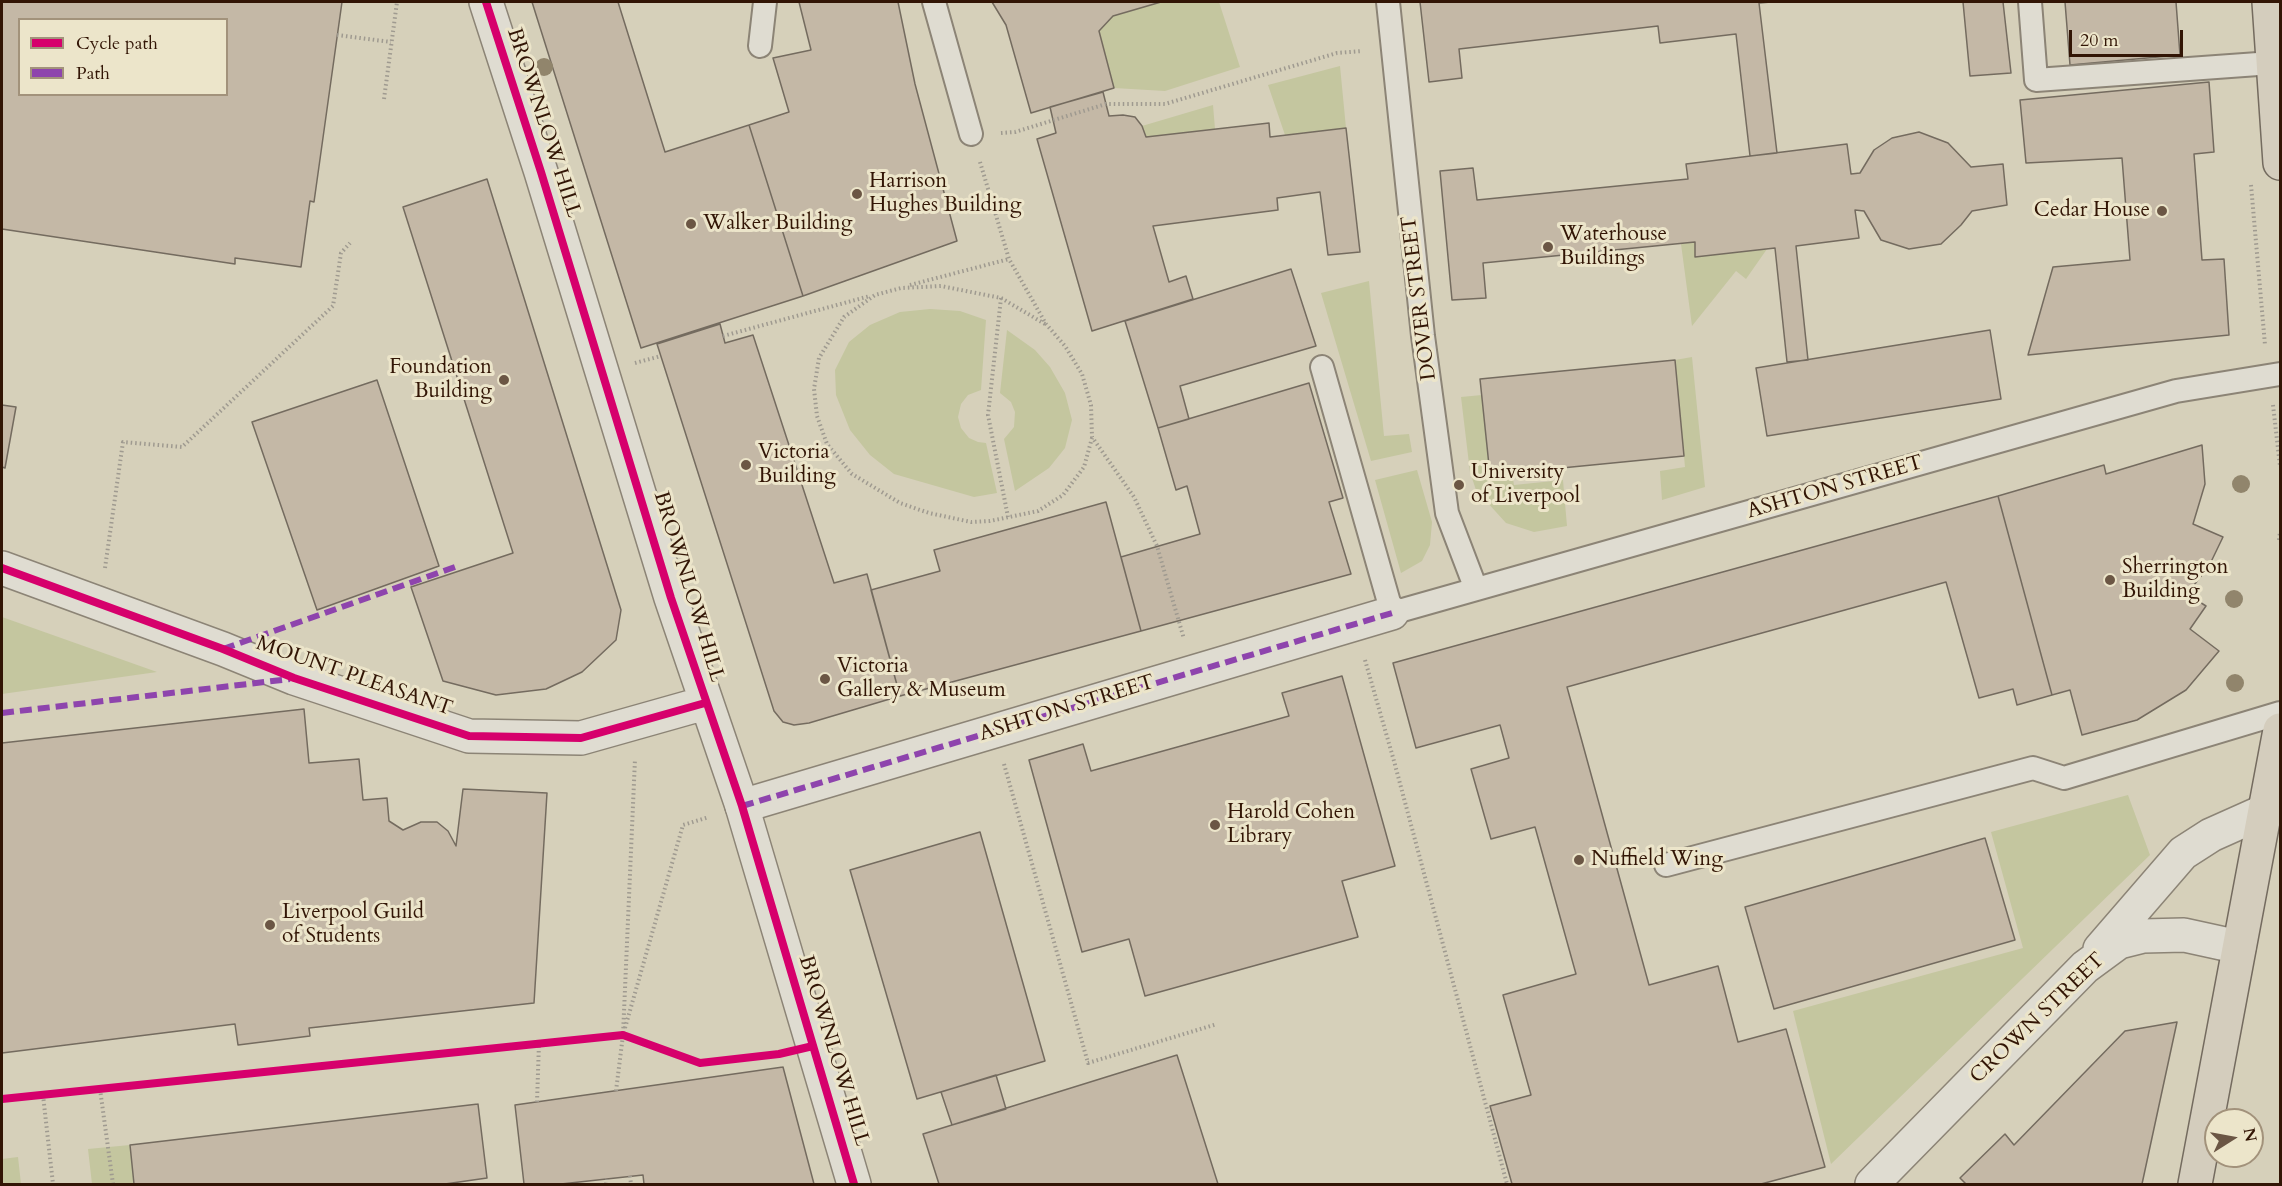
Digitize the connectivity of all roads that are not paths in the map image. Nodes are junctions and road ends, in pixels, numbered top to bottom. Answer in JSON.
{"nodes":[{"id":1,"x":486,"y":2,"type":"edge"},
{"id":2,"x":765,"y":2,"type":"edge"},
{"id":3,"x":934,"y":2,"type":"edge"},
{"id":4,"x":1388,"y":2,"type":"edge"},
{"id":5,"x":2030,"y":2,"type":"edge"},
{"id":6,"x":2269,"y":2,"type":"edge"},
{"id":7,"x":760,"y":46,"type":"dead end"},
{"id":8,"x":2272,"y":63,"type":"junction"},
{"id":9,"x":971,"y":134,"type":"road end"},
{"id":10,"x":2280,"y":163,"type":"edge"},
{"id":11,"x":1322,"y":367,"type":"dead end"},
{"id":12,"x":2275,"y":375,"type":"edge"},
{"id":13,"x":2,"y":568,"type":"edge"},
{"id":14,"x":1476,"y":589,"type":"junction"},
{"id":15,"x":1392,"y":613,"type":"junction"},
{"id":16,"x":705,"y":703,"type":"junction"},
{"id":17,"x":2280,"y":713,"type":"edge"},
{"id":18,"x":2280,"y":729,"type":"edge"},
{"id":19,"x":742,"y":806,"type":"junction"},
{"id":20,"x":2267,"y":810,"type":"junction"},
{"id":21,"x":1666,"y":865,"type":"dead end"},
{"id":22,"x":2239,"y":947,"type":"junction"},
{"id":23,"x":2085,"y":967,"type":"junction"},
{"id":24,"x":854,"y":1185,"type":"edge"},
{"id":25,"x":1872,"y":1185,"type":"edge"},
{"id":26,"x":2195,"y":1185,"type":"edge"}],
"edges":[{"from":1,"to":16,"type":"street","name":"BROWNLOW HILL"},
{"from":2,"to":7,"type":"lane"},
{"from":3,"to":9,"type":"lane"},
{"from":4,"to":14,"type":"lane","name":"DOVER STREET"},
{"from":5,"to":8,"type":"lane"},
{"from":6,"to":8,"type":"main road"},
{"from":8,"to":10,"type":"main road"},
{"from":11,"to":15,"type":"lane"},
{"from":12,"to":14,"type":"lane","name":"ASHTON STREET"},
{"from":13,"to":16,"type":"street","name":"MOUNT PLEASANT"},
{"from":14,"to":15,"type":"lane","name":"ASHTON STREET"},
{"from":15,"to":19,"type":"street","name":"ASHTON STREET"},
{"from":16,"to":19,"type":"street","name":"BROWNLOW HILL"},
{"from":17,"to":21,"type":"lane"},
{"from":18,"to":20,"type":"main road"},
{"from":19,"to":24,"type":"street","name":"BROWNLOW HILL"},
{"from":20,"to":22,"type":"main road"},
{"from":20,"to":23,"type":"street"},
{"from":22,"to":23,"type":"street","name":"CROWN STREET"},
{"from":22,"to":26,"type":"main road"},
{"from":23,"to":25,"type":"street","name":"CROWN STREET"}]}
